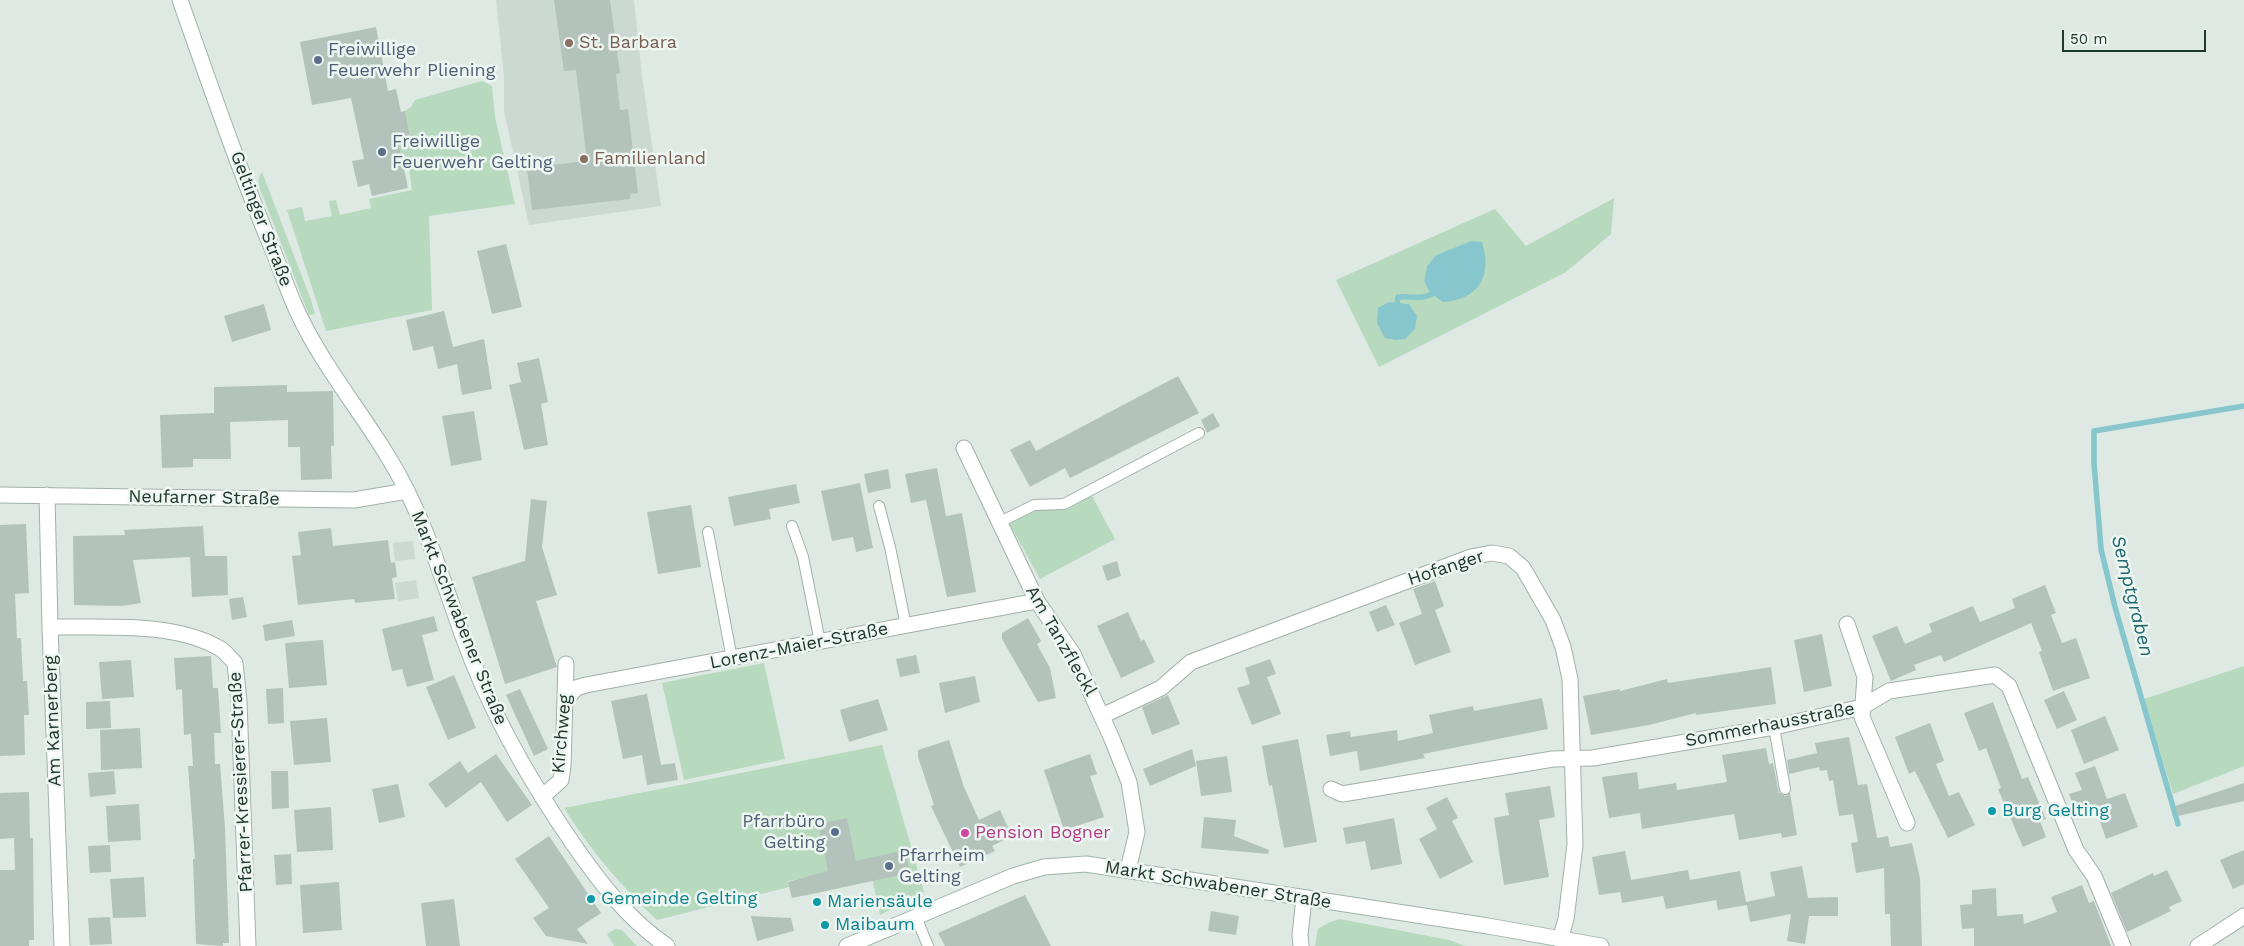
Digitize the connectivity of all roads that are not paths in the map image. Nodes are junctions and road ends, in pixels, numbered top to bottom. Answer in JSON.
{"nodes":[{"id":1,"x":184,"y":3,"type":"edge"},
{"id":2,"x":369,"y":425,"type":"joint"},
{"id":3,"x":1199,"y":433,"type":"dead end"},
{"id":4,"x":964,"y":448,"type":"dead end"},
{"id":5,"x":407,"y":491,"type":"junction"},
{"id":6,"x":0,"y":495,"type":"edge"},
{"id":7,"x":47,"y":495,"type":"junction"},
{"id":8,"x":879,"y":506,"type":"dead end"},
{"id":9,"x":998,"y":524,"type":"junction"},
{"id":10,"x":792,"y":526,"type":"dead end"},
{"id":11,"x":708,"y":532,"type":"dead end"},
{"id":12,"x":1037,"y":601,"type":"junction"},
{"id":13,"x":1847,"y":624,"type":"dead end"},
{"id":14,"x":906,"y":626,"type":"junction"},
{"id":15,"x":50,"y":627,"type":"junction"},
{"id":16,"x":820,"y":642,"type":"junction"},
{"id":17,"x":732,"y":659,"type":"junction"},
{"id":18,"x":566,"y":664,"type":"dead end"},
{"id":19,"x":566,"y":700,"type":"junction"},
{"id":20,"x":1862,"y":707,"type":"junction"},
{"id":21,"x":1102,"y":716,"type":"junction"},
{"id":22,"x":1774,"y":727,"type":"junction"},
{"id":23,"x":1574,"y":760,"type":"junction"},
{"id":24,"x":1331,"y":789,"type":"dead end"},
{"id":25,"x":1785,"y":789,"type":"dead end"},
{"id":26,"x":542,"y":797,"type":"junction"},
{"id":27,"x":1907,"y":823,"type":"dead end"},
{"id":28,"x":1128,"y":870,"type":"junction"},
{"id":29,"x":1304,"y":898,"type":"junction"},
{"id":30,"x":2244,"y":916,"type":"edge"},
{"id":31,"x":916,"y":917,"type":"junction"},
{"id":32,"x":1560,"y":940,"type":"junction"},
{"id":33,"x":62,"y":946,"type":"edge"},
{"id":34,"x":248,"y":946,"type":"edge"},
{"id":35,"x":667,"y":946,"type":"edge"},
{"id":36,"x":847,"y":946,"type":"edge"},
{"id":37,"x":928,"y":946,"type":"edge"},
{"id":38,"x":1301,"y":946,"type":"edge"},
{"id":39,"x":1601,"y":946,"type":"edge"},
{"id":40,"x":2123,"y":946,"type":"edge"},
{"id":41,"x":2198,"y":946,"type":"edge"}],
"edges":[{"from":1,"to":2,"type":"street","name":"Geltinger Straße"},
{"from":2,"to":5,"type":"street","name":"Markt Schwabener Straße"},
{"from":3,"to":9,"type":"lane"},
{"from":4,"to":9,"type":"street","name":"Am Tanzfleckl"},
{"from":5,"to":7,"type":"street","name":"Neufarner Straße"},
{"from":5,"to":26,"type":"street","name":"Markt Schwabener Straße"},
{"from":6,"to":7,"type":"street","name":"Neufarner Straße"},
{"from":7,"to":15,"type":"street","name":"Am Karnerberg"},
{"from":8,"to":14,"type":"lane"},
{"from":9,"to":12,"type":"street","name":"Am Tanzfleckl"},
{"from":10,"to":16,"type":"lane"},
{"from":11,"to":17,"type":"lane"},
{"from":12,"to":14,"type":"street","name":"Lorenz-Maier-Straße"},
{"from":12,"to":21,"type":"street","name":"Am Tanzfleckl"},
{"from":13,"to":20,"type":"street"},
{"from":14,"to":16,"type":"street","name":"Lorenz-Maier-Straße"},
{"from":15,"to":33,"type":"street","name":"Am Karnerberg"},
{"from":15,"to":34,"type":"street","name":"Pfarrer-Kressierer-Straße"},
{"from":16,"to":17,"type":"street","name":"Lorenz-Maier-Straße"},
{"from":17,"to":19,"type":"street","name":"Lorenz-Maier-Straße"},
{"from":18,"to":19,"type":"street","name":"Kirchweg"},
{"from":19,"to":26,"type":"street","name":"Kirchweg"},
{"from":20,"to":22,"type":"street","name":"Sommerhausstraße"},
{"from":20,"to":27,"type":"street"},
{"from":20,"to":40,"type":"street","name":"Sommerhausstraße"},
{"from":21,"to":23,"type":"street","name":"Hofanger"},
{"from":21,"to":28,"type":"street","name":"Am Tanzfleckl"},
{"from":22,"to":23,"type":"street","name":"Sommerhausstraße"},
{"from":22,"to":25,"type":"lane"},
{"from":23,"to":24,"type":"street","name":"Sommerhausstraße"},
{"from":23,"to":32,"type":"street","name":"Hofanger"},
{"from":26,"to":35,"type":"street","name":"Markt Schwabener Straße"},
{"from":28,"to":29,"type":"street","name":"Markt Schwabener Straße"},
{"from":28,"to":31,"type":"street","name":"Markt Schwabener Straße"},
{"from":29,"to":32,"type":"street","name":"Markt Schwabener Straße"},
{"from":29,"to":38,"type":"street"},
{"from":30,"to":41,"type":"street"},
{"from":31,"to":36,"type":"street","name":"Markt Schwabener Straße"},
{"from":31,"to":37,"type":"lane"},
{"from":32,"to":39,"type":"street","name":"Markt Schwabener Straße"}]}
